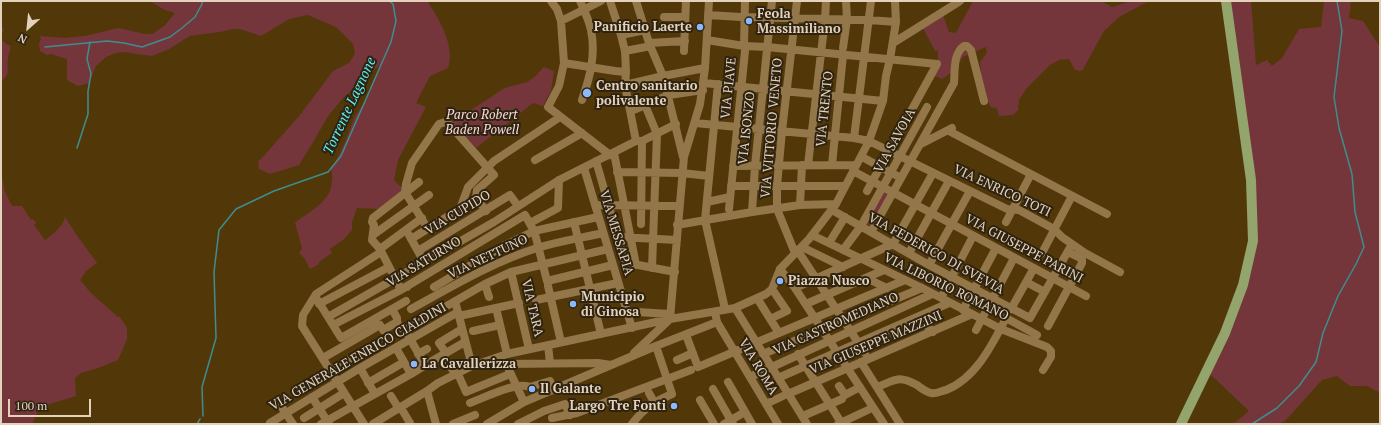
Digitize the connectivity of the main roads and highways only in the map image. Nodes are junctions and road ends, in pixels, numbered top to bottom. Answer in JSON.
{"nodes":[{"id":1,"x":1226,"y":1,"type":"edge"},
{"id":2,"x":1181,"y":424,"type":"edge"}],
"edges":[{"from":1,"to":2,"type":"main road"}]}
